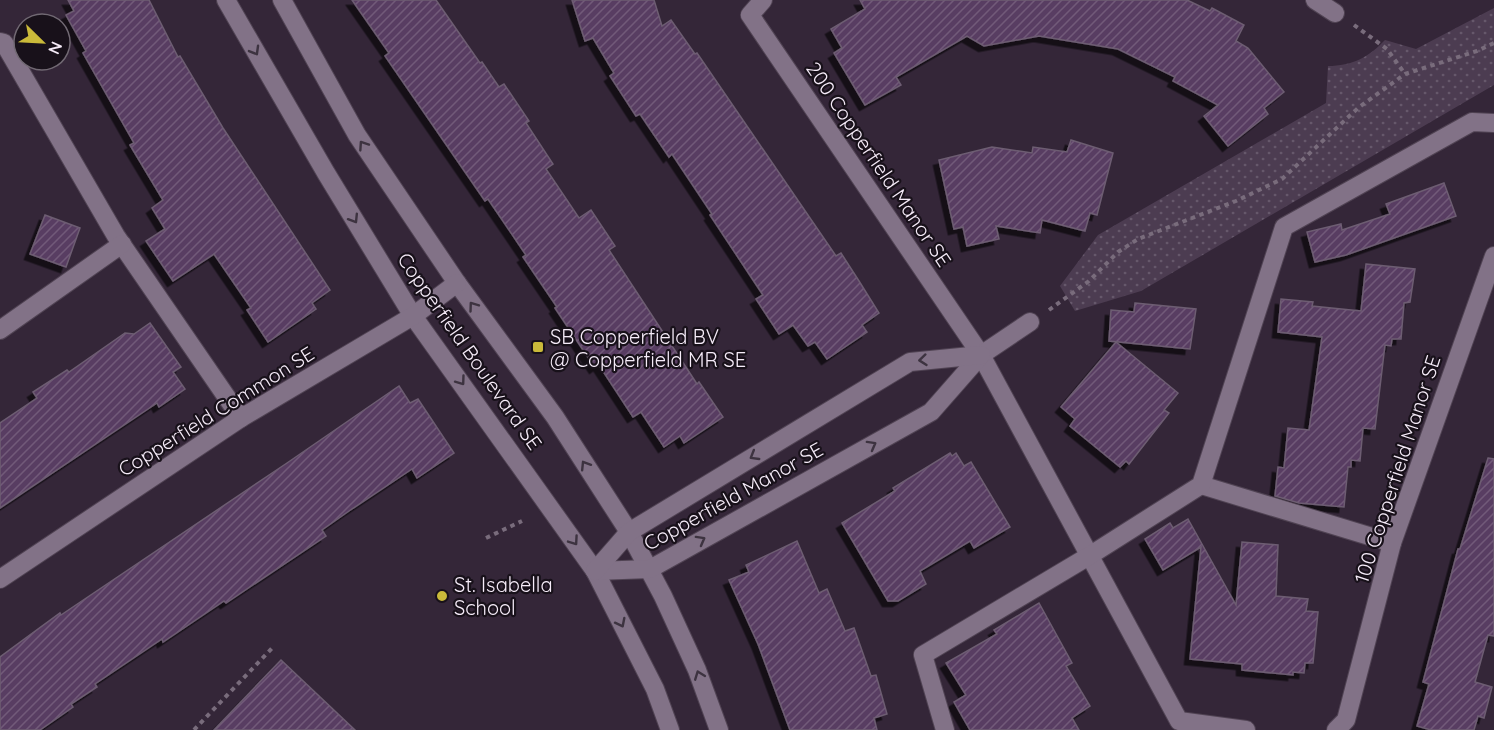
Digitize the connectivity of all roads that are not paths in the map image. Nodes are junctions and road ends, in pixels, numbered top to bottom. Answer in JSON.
{"nodes":[{"id":1,"x":226,"y":0,"type":"edge"},
{"id":2,"x":282,"y":0,"type":"edge"},
{"id":3,"x":763,"y":0,"type":"edge"},
{"id":4,"x":1315,"y":0,"type":"edge"},
{"id":5,"x":1335,"y":14,"type":"road end"},
{"id":6,"x":0,"y":42,"type":"edge"},
{"id":7,"x":1494,"y":123,"type":"edge"},
{"id":8,"x":122,"y":244,"type":"junction"},
{"id":9,"x":1494,"y":256,"type":"edge"},
{"id":10,"x":457,"y":283,"type":"junction"},
{"id":11,"x":413,"y":316,"type":"junction"},
{"id":12,"x":1030,"y":322,"type":"road end"},
{"id":13,"x":0,"y":330,"type":"edge"},
{"id":14,"x":981,"y":355,"type":"junction"},
{"id":15,"x":241,"y":418,"type":"junction"},
{"id":16,"x":1201,"y":485,"type":"junction"},
{"id":17,"x":629,"y":532,"type":"junction"},
{"id":18,"x":1392,"y":543,"type":"junction"},
{"id":19,"x":1089,"y":556,"type":"junction"},
{"id":20,"x":651,"y":569,"type":"junction"},
{"id":21,"x":595,"y":571,"type":"junction"},
{"id":22,"x":0,"y":579,"type":"edge"},
{"id":23,"x":670,"y":730,"type":"edge"},
{"id":24,"x":719,"y":730,"type":"edge"},
{"id":25,"x":945,"y":730,"type":"edge"},
{"id":26,"x":1246,"y":730,"type":"edge"},
{"id":27,"x":1336,"y":730,"type":"edge"}],
"edges":[{"from":1,"to":11,"type":"street","name":"Copperfield Boulevard SE","one_way":true},
{"from":10,"to":2,"type":"street","name":"Copperfield Boulevard SE","one_way":true},
{"from":3,"to":14,"type":"street","name":"200 Copperfield Manor SE"},
{"from":4,"to":5,"type":"street"},
{"from":6,"to":8,"type":"street"},
{"from":7,"to":16,"type":"street"},
{"from":8,"to":13,"type":"street"},
{"from":8,"to":15,"type":"street"},
{"from":9,"to":18,"type":"street","name":"100 Copperfield Manor SE"},
{"from":10,"to":11,"type":"street","name":"Copperfield Common SE"},
{"from":17,"to":10,"type":"street","name":"Copperfield Boulevard SE","one_way":true},
{"from":11,"to":15,"type":"street","name":"Copperfield Common SE"},
{"from":11,"to":21,"type":"street","name":"Copperfield Boulevard SE","one_way":true},
{"from":12,"to":14,"type":"street","name":"Copperfield Manor SE"},
{"from":14,"to":17,"type":"street","name":"Copperfield Manor SE","one_way":true},
{"from":14,"to":19,"type":"street"},
{"from":20,"to":14,"type":"street","name":"Copperfield Manor SE","one_way":true},
{"from":15,"to":22,"type":"street","name":"Copperfield Common SE"},
{"from":16,"to":18,"type":"street"},
{"from":16,"to":19,"type":"street"},
{"from":17,"to":20,"type":"street","name":"Copperfield Boulevard SE"},
{"from":17,"to":21,"type":"street","name":"Copperfield Manor SE"},
{"from":18,"to":27,"type":"street","name":"100 Copperfield Manor SE"},
{"from":19,"to":25,"type":"street"},
{"from":19,"to":26,"type":"street"},
{"from":20,"to":21,"type":"street","name":"Copperfield Manor SE"},
{"from":24,"to":20,"type":"street","name":"Copperfield Boulevard SE","one_way":true},
{"from":21,"to":23,"type":"street","name":"Copperfield Boulevard SE","one_way":true}]}
